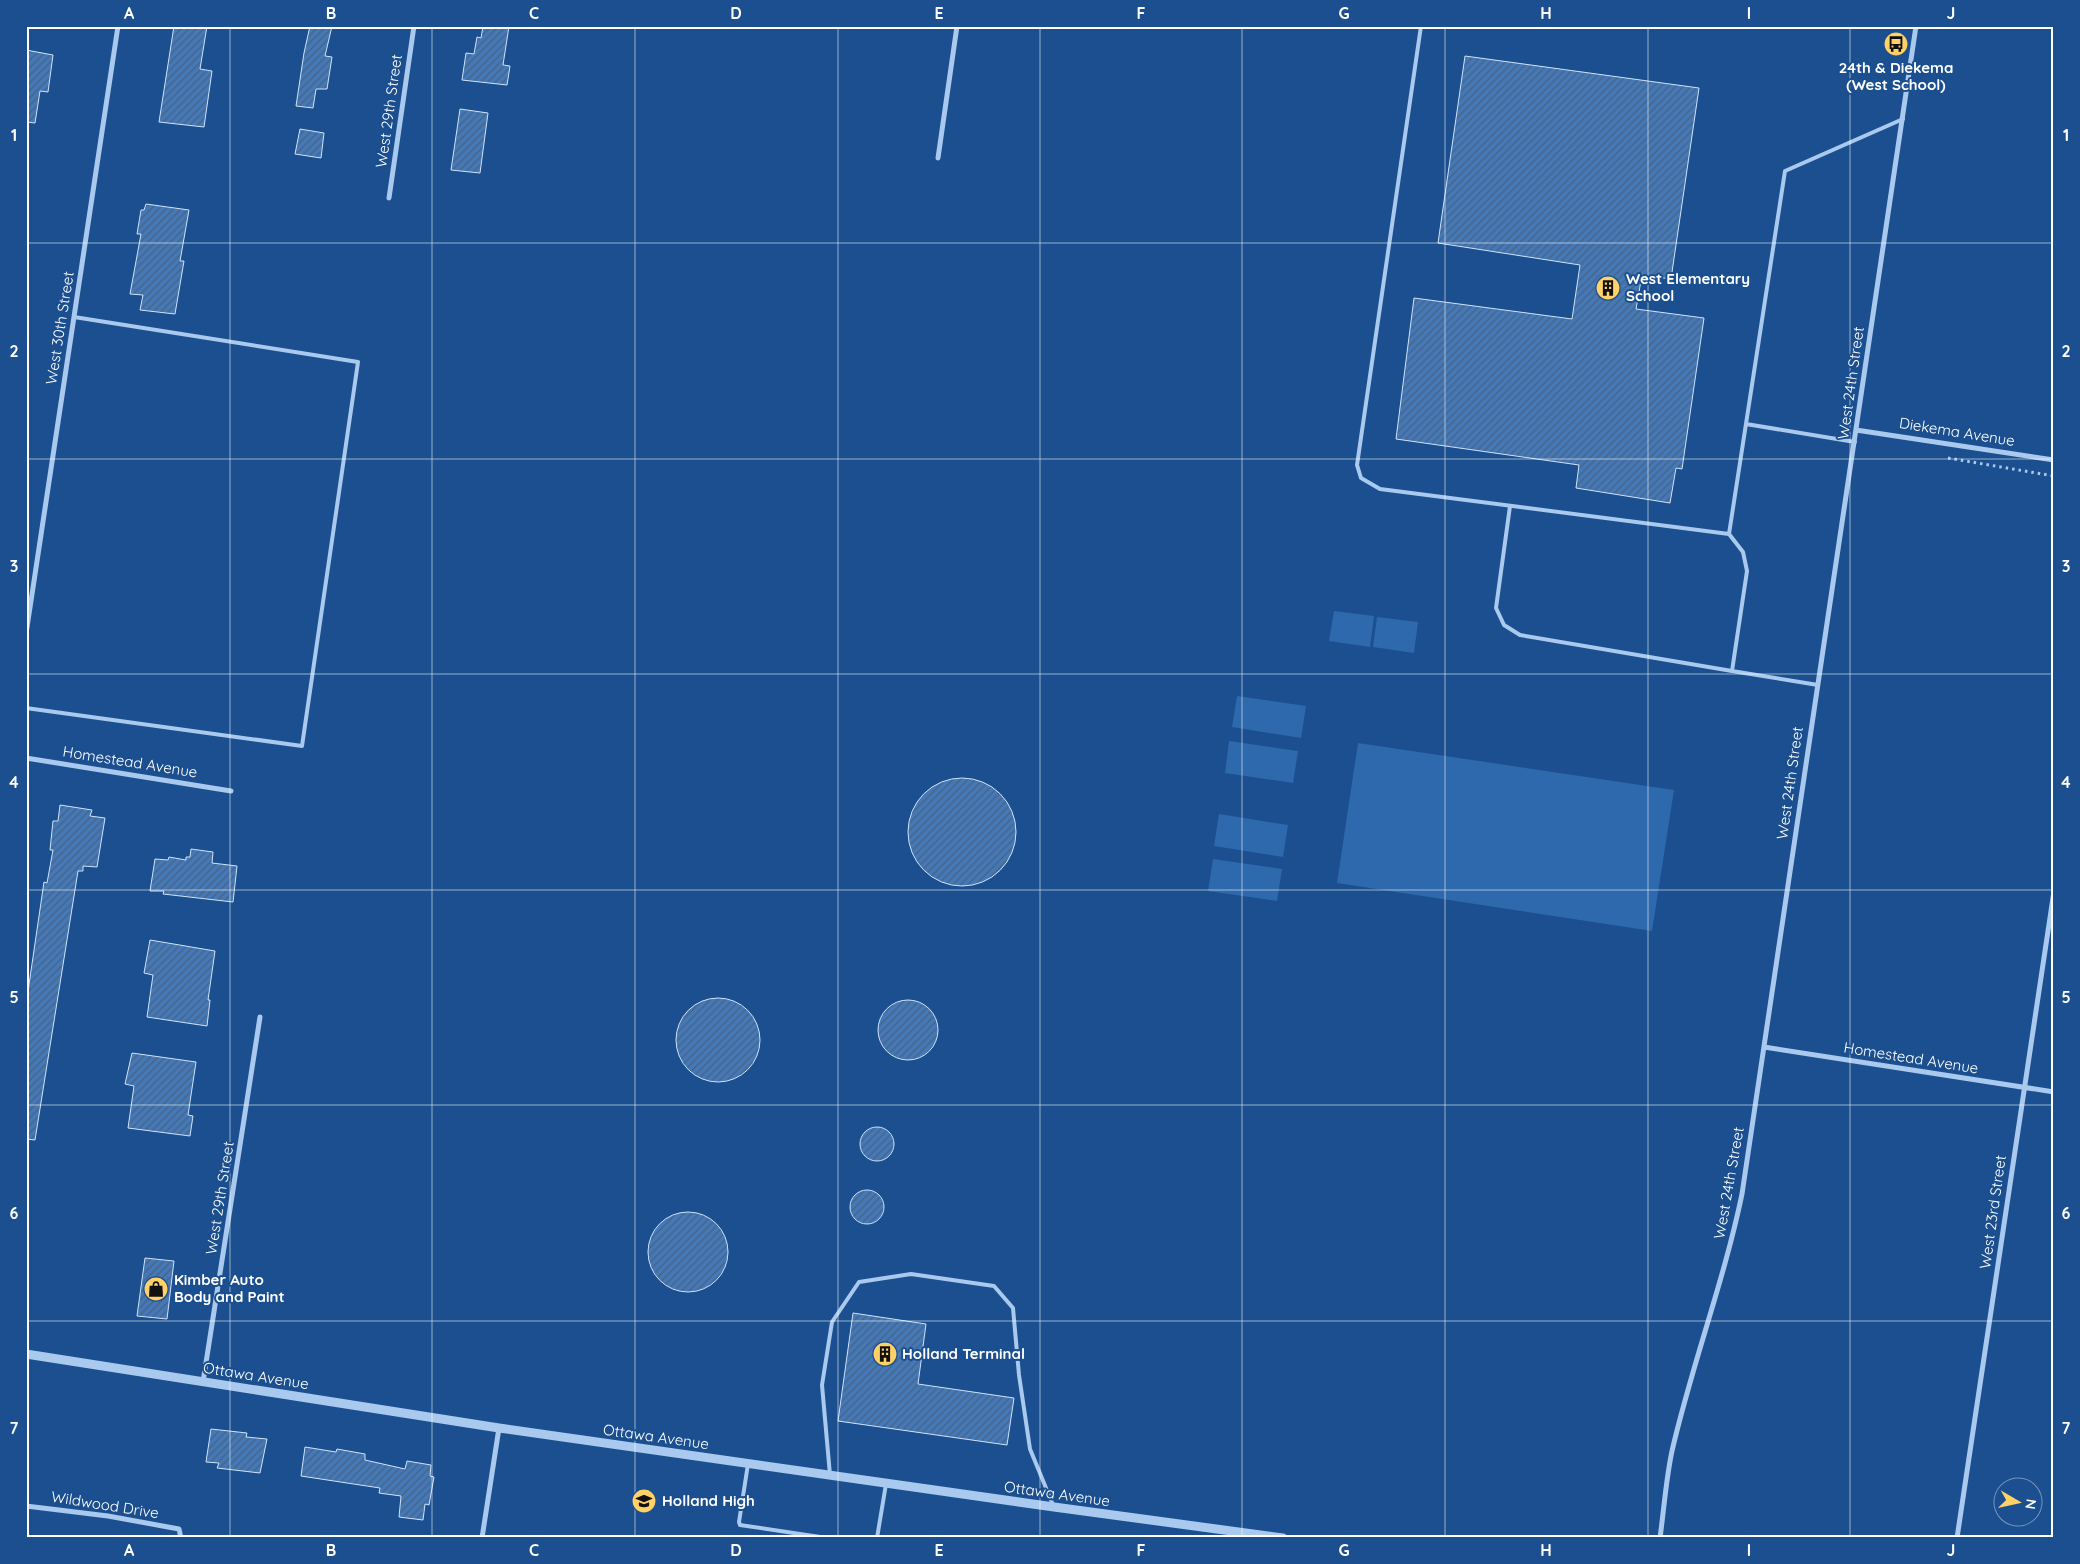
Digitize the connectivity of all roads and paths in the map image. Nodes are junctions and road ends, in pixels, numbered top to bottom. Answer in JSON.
{"nodes":[{"id":1,"x":118,"y":26,"type":"edge"},
{"id":2,"x":414,"y":26,"type":"edge"},
{"id":3,"x":957,"y":26,"type":"edge"},
{"id":4,"x":1421,"y":26,"type":"edge"},
{"id":5,"x":1916,"y":26,"type":"edge"},
{"id":6,"x":1903,"y":119,"type":"junction"},
{"id":7,"x":938,"y":158,"type":"dead end"},
{"id":8,"x":389,"y":198,"type":"dead end"},
{"id":9,"x":74,"y":317,"type":"junction"},
{"id":10,"x":1746,"y":424,"type":"junction"},
{"id":11,"x":1856,"y":430,"type":"junction"},
{"id":12,"x":1855,"y":442,"type":"junction"},
{"id":13,"x":1941,"y":457,"type":"dead end"},
{"id":14,"x":2054,"y":460,"type":"edge"},
{"id":15,"x":2054,"y":476,"type":"edge"},
{"id":16,"x":1510,"y":506,"type":"junction"},
{"id":17,"x":1729,"y":534,"type":"junction"},
{"id":18,"x":26,"y":634,"type":"edge"},
{"id":19,"x":1732,"y":671,"type":"junction"},
{"id":20,"x":1818,"y":685,"type":"junction"},
{"id":21,"x":26,"y":708,"type":"edge"},
{"id":22,"x":26,"y":758,"type":"edge"},
{"id":23,"x":230,"y":791,"type":"dead end"},
{"id":24,"x":2054,"y":891,"type":"edge"},
{"id":25,"x":260,"y":1017,"type":"dead end"},
{"id":26,"x":1764,"y":1048,"type":"junction"},
{"id":27,"x":2024,"y":1088,"type":"junction"},
{"id":28,"x":2054,"y":1092,"type":"edge"},
{"id":29,"x":26,"y":1354,"type":"edge"},
{"id":30,"x":203,"y":1382,"type":"junction"},
{"id":31,"x":499,"y":1428,"type":"junction"},
{"id":32,"x":748,"y":1464,"type":"junction"},
{"id":33,"x":830,"y":1476,"type":"junction"},
{"id":34,"x":886,"y":1484,"type":"junction"},
{"id":35,"x":26,"y":1506,"type":"edge"},
{"id":36,"x":1054,"y":1507,"type":"junction"},
{"id":37,"x":181,"y":1538,"type":"edge"},
{"id":38,"x":482,"y":1538,"type":"edge"},
{"id":39,"x":827,"y":1538,"type":"edge"},
{"id":40,"x":877,"y":1538,"type":"edge"},
{"id":41,"x":1283,"y":1538,"type":"edge"},
{"id":42,"x":1660,"y":1538,"type":"edge"},
{"id":43,"x":1957,"y":1538,"type":"edge"}],
"edges":[{"from":1,"to":9,"type":"street","name":"West 30th Street"},
{"from":2,"to":8,"type":"street","name":"West 29th Street"},
{"from":3,"to":7,"type":"street"},
{"from":4,"to":16,"type":"lane"},
{"from":5,"to":6,"type":"street","name":"West 24th Street"},
{"from":6,"to":10,"type":"lane"},
{"from":6,"to":11,"type":"street","name":"West 24th Street"},
{"from":9,"to":18,"type":"street","name":"West 30th Street"},
{"from":9,"to":21,"type":"lane"},
{"from":10,"to":12,"type":"lane"},
{"from":10,"to":17,"type":"lane"},
{"from":11,"to":12,"type":"street","name":"West 24th Street"},
{"from":11,"to":14,"type":"street","name":"Diekema Avenue"},
{"from":12,"to":20,"type":"street","name":"West 24th Street"},
{"from":13,"to":15,"type":"path"},
{"from":16,"to":17,"type":"lane"},
{"from":16,"to":19,"type":"lane"},
{"from":17,"to":19,"type":"lane"},
{"from":19,"to":20,"type":"lane"},
{"from":20,"to":26,"type":"street","name":"West 24th Street"},
{"from":22,"to":23,"type":"street","name":"Homestead Avenue"},
{"from":24,"to":27,"type":"street","name":"West 23rd Street"},
{"from":25,"to":30,"type":"street","name":"West 29th Street"},
{"from":26,"to":27,"type":"street","name":"Homestead Avenue"},
{"from":26,"to":42,"type":"street","name":"West 24th Street"},
{"from":27,"to":28,"type":"street","name":"Homestead Avenue"},
{"from":27,"to":43,"type":"street","name":"West 23rd Street"},
{"from":29,"to":30,"type":"street","name":"Ottawa Avenue"},
{"from":30,"to":31,"type":"street","name":"Ottawa Avenue"},
{"from":31,"to":32,"type":"street","name":"Ottawa Avenue"},
{"from":31,"to":38,"type":"street"},
{"from":32,"to":33,"type":"street","name":"Ottawa Avenue"},
{"from":32,"to":39,"type":"lane"},
{"from":33,"to":34,"type":"street","name":"Ottawa Avenue"},
{"from":33,"to":36,"type":"lane"},
{"from":34,"to":36,"type":"street","name":"Ottawa Avenue"},
{"from":34,"to":40,"type":"lane"},
{"from":35,"to":37,"type":"street","name":"Wildwood Drive"},
{"from":36,"to":41,"type":"street","name":"Ottawa Avenue"}]}
